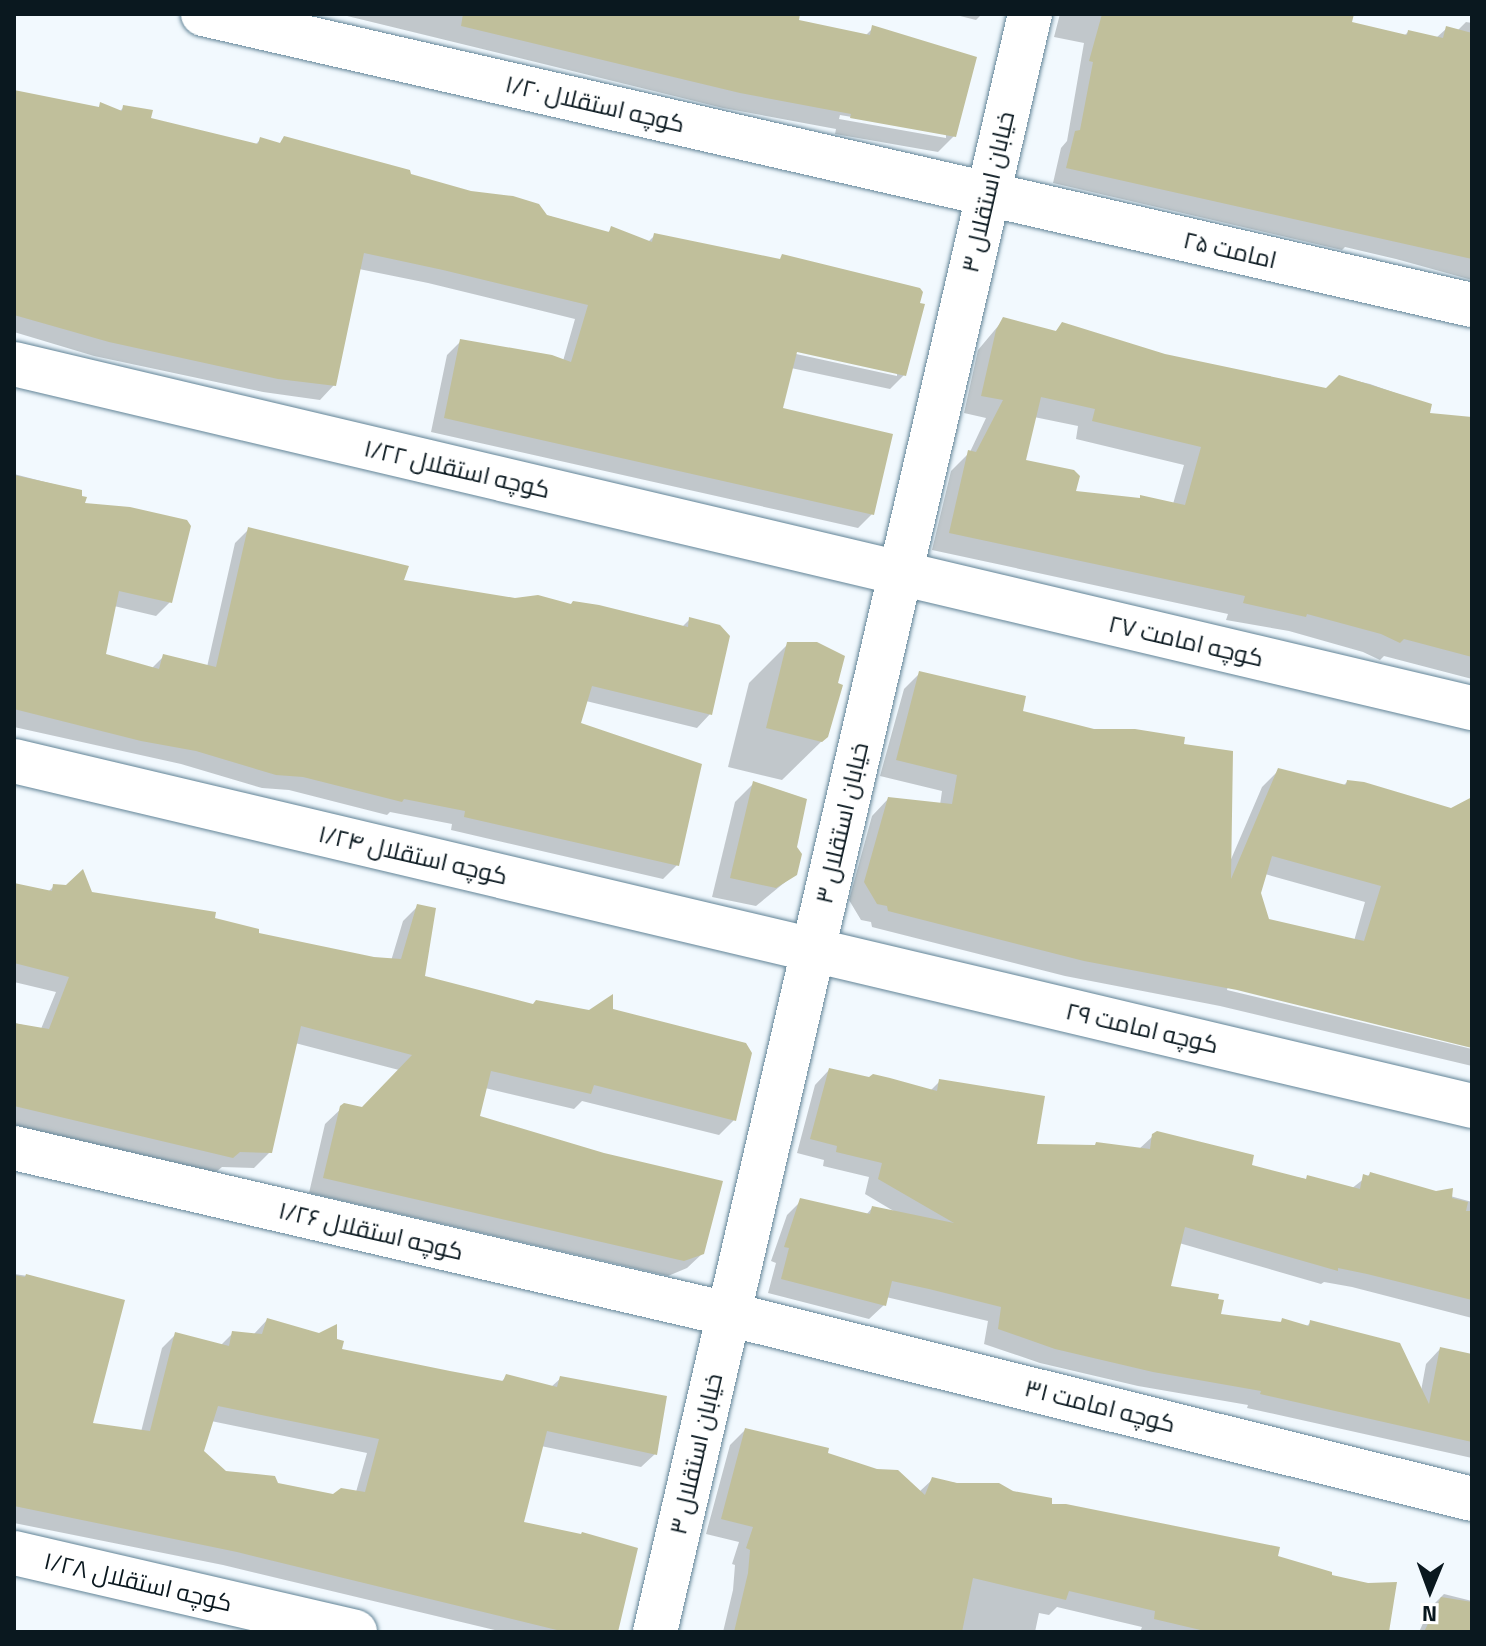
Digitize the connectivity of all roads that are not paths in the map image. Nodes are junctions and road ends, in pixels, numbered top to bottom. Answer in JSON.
{"nodes":[{"id":1,"x":203,"y":14,"type":"edge"},
{"id":2,"x":1030,"y":14,"type":"edge"},
{"id":3,"x":988,"y":194,"type":"junction"},
{"id":4,"x":1472,"y":305,"type":"edge"},
{"id":5,"x":14,"y":364,"type":"edge"},
{"id":6,"x":900,"y":574,"type":"junction"},
{"id":7,"x":1472,"y":708,"type":"edge"},
{"id":8,"x":14,"y":761,"type":"edge"},
{"id":9,"x":813,"y":950,"type":"junction"},
{"id":10,"x":1472,"y":1106,"type":"edge"},
{"id":11,"x":14,"y":1148,"type":"edge"},
{"id":12,"x":728,"y":1314,"type":"junction"},
{"id":13,"x":1472,"y":1499,"type":"edge"},
{"id":14,"x":14,"y":1553,"type":"edge"},
{"id":15,"x":355,"y":1632,"type":"edge"},
{"id":16,"x":655,"y":1632,"type":"edge"}],
"edges":[{"from":1,"to":3,"type":"street","name":"کوچه استقلال ۱/۲۰"},
{"from":2,"to":3,"type":"street","name":"خیابان استقلال ۳"},
{"from":3,"to":4,"type":"street","name":"امامت ۲۵"},
{"from":3,"to":6,"type":"street","name":"خیابان استقلال ۳"},
{"from":5,"to":6,"type":"street","name":"کوچه استقلال ۱/۲۲"},
{"from":6,"to":7,"type":"street","name":"کوچه امامت ۲۷"},
{"from":6,"to":9,"type":"street","name":"خیابان استقلال ۳"},
{"from":8,"to":9,"type":"street","name":"کوچه استقلال ۱/۲۴"},
{"from":9,"to":10,"type":"street","name":"کوچه امامت ۲۹"},
{"from":9,"to":12,"type":"street","name":"خیابان استقلال ۳"},
{"from":11,"to":12,"type":"street","name":"کوچه استقلال ۱/۲۶"},
{"from":12,"to":13,"type":"street","name":"کوچه امامت ۳۱"},
{"from":12,"to":16,"type":"street","name":"خیابان استقلال ۳"},
{"from":14,"to":15,"type":"street","name":"کوچه استقلال ۱/۲۸"}]}
